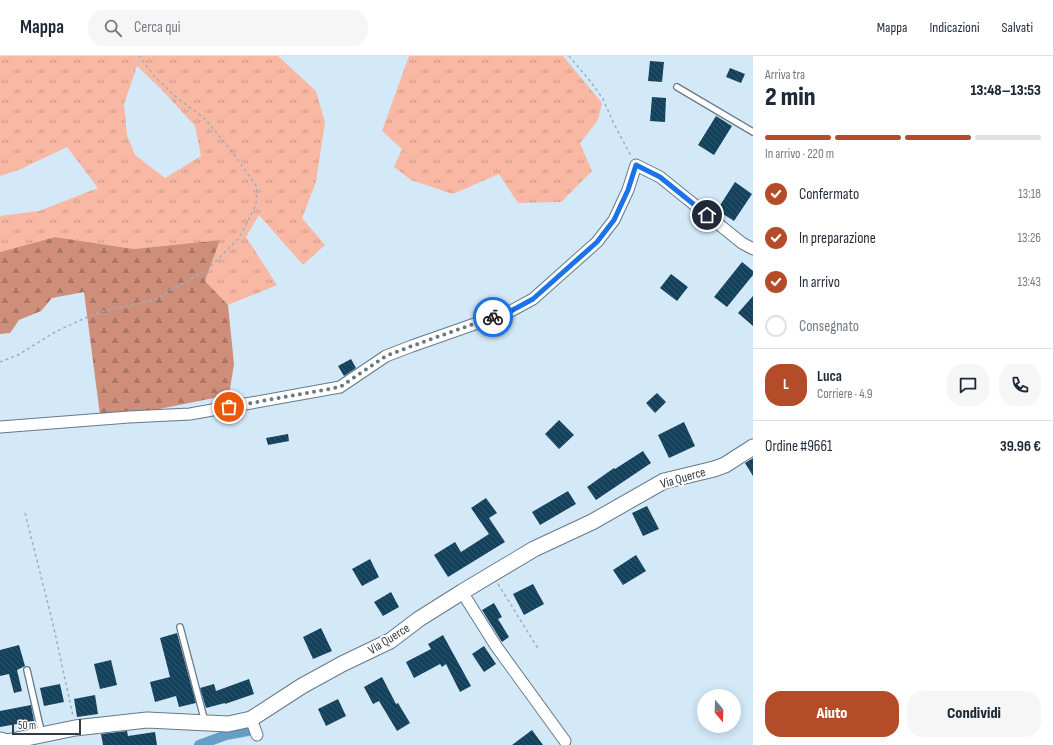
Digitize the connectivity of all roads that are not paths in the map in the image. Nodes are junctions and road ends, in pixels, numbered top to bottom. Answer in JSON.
{"nodes":[{"id":1,"x":677,"y":88,"type":"dead end"},
{"id":2,"x":753,"y":132,"type":"edge"},
{"id":3,"x":753,"y":249,"type":"edge"},
{"id":4,"x":0,"y":427,"type":"edge"},
{"id":5,"x":753,"y":447,"type":"edge"},
{"id":6,"x":462,"y":592,"type":"junction"},
{"id":7,"x":180,"y":627,"type":"dead end"},
{"id":8,"x":27,"y":670,"type":"dead end"},
{"id":9,"x":250,"y":719,"type":"junction"},
{"id":10,"x":205,"y":722,"type":"junction"},
{"id":11,"x":42,"y":735,"type":"junction"},
{"id":12,"x":257,"y":735,"type":"dead end"},
{"id":13,"x":0,"y":740,"type":"edge"},
{"id":14,"x":565,"y":741,"type":"dead end"}],
"edges":[{"from":1,"to":2,"type":"lane"},
{"from":3,"to":4,"type":"street"},
{"from":5,"to":6,"type":"street","name":"Via Querce"},
{"from":6,"to":9,"type":"street","name":"Via Querce"},
{"from":6,"to":14,"type":"street"},
{"from":7,"to":10,"type":"lane"},
{"from":8,"to":11,"type":"lane"},
{"from":9,"to":10,"type":"street","name":"Via Querce"},
{"from":9,"to":12,"type":"street"},
{"from":10,"to":11,"type":"street","name":"Via Querce"},
{"from":11,"to":13,"type":"street","name":"Via Querce"}]}
